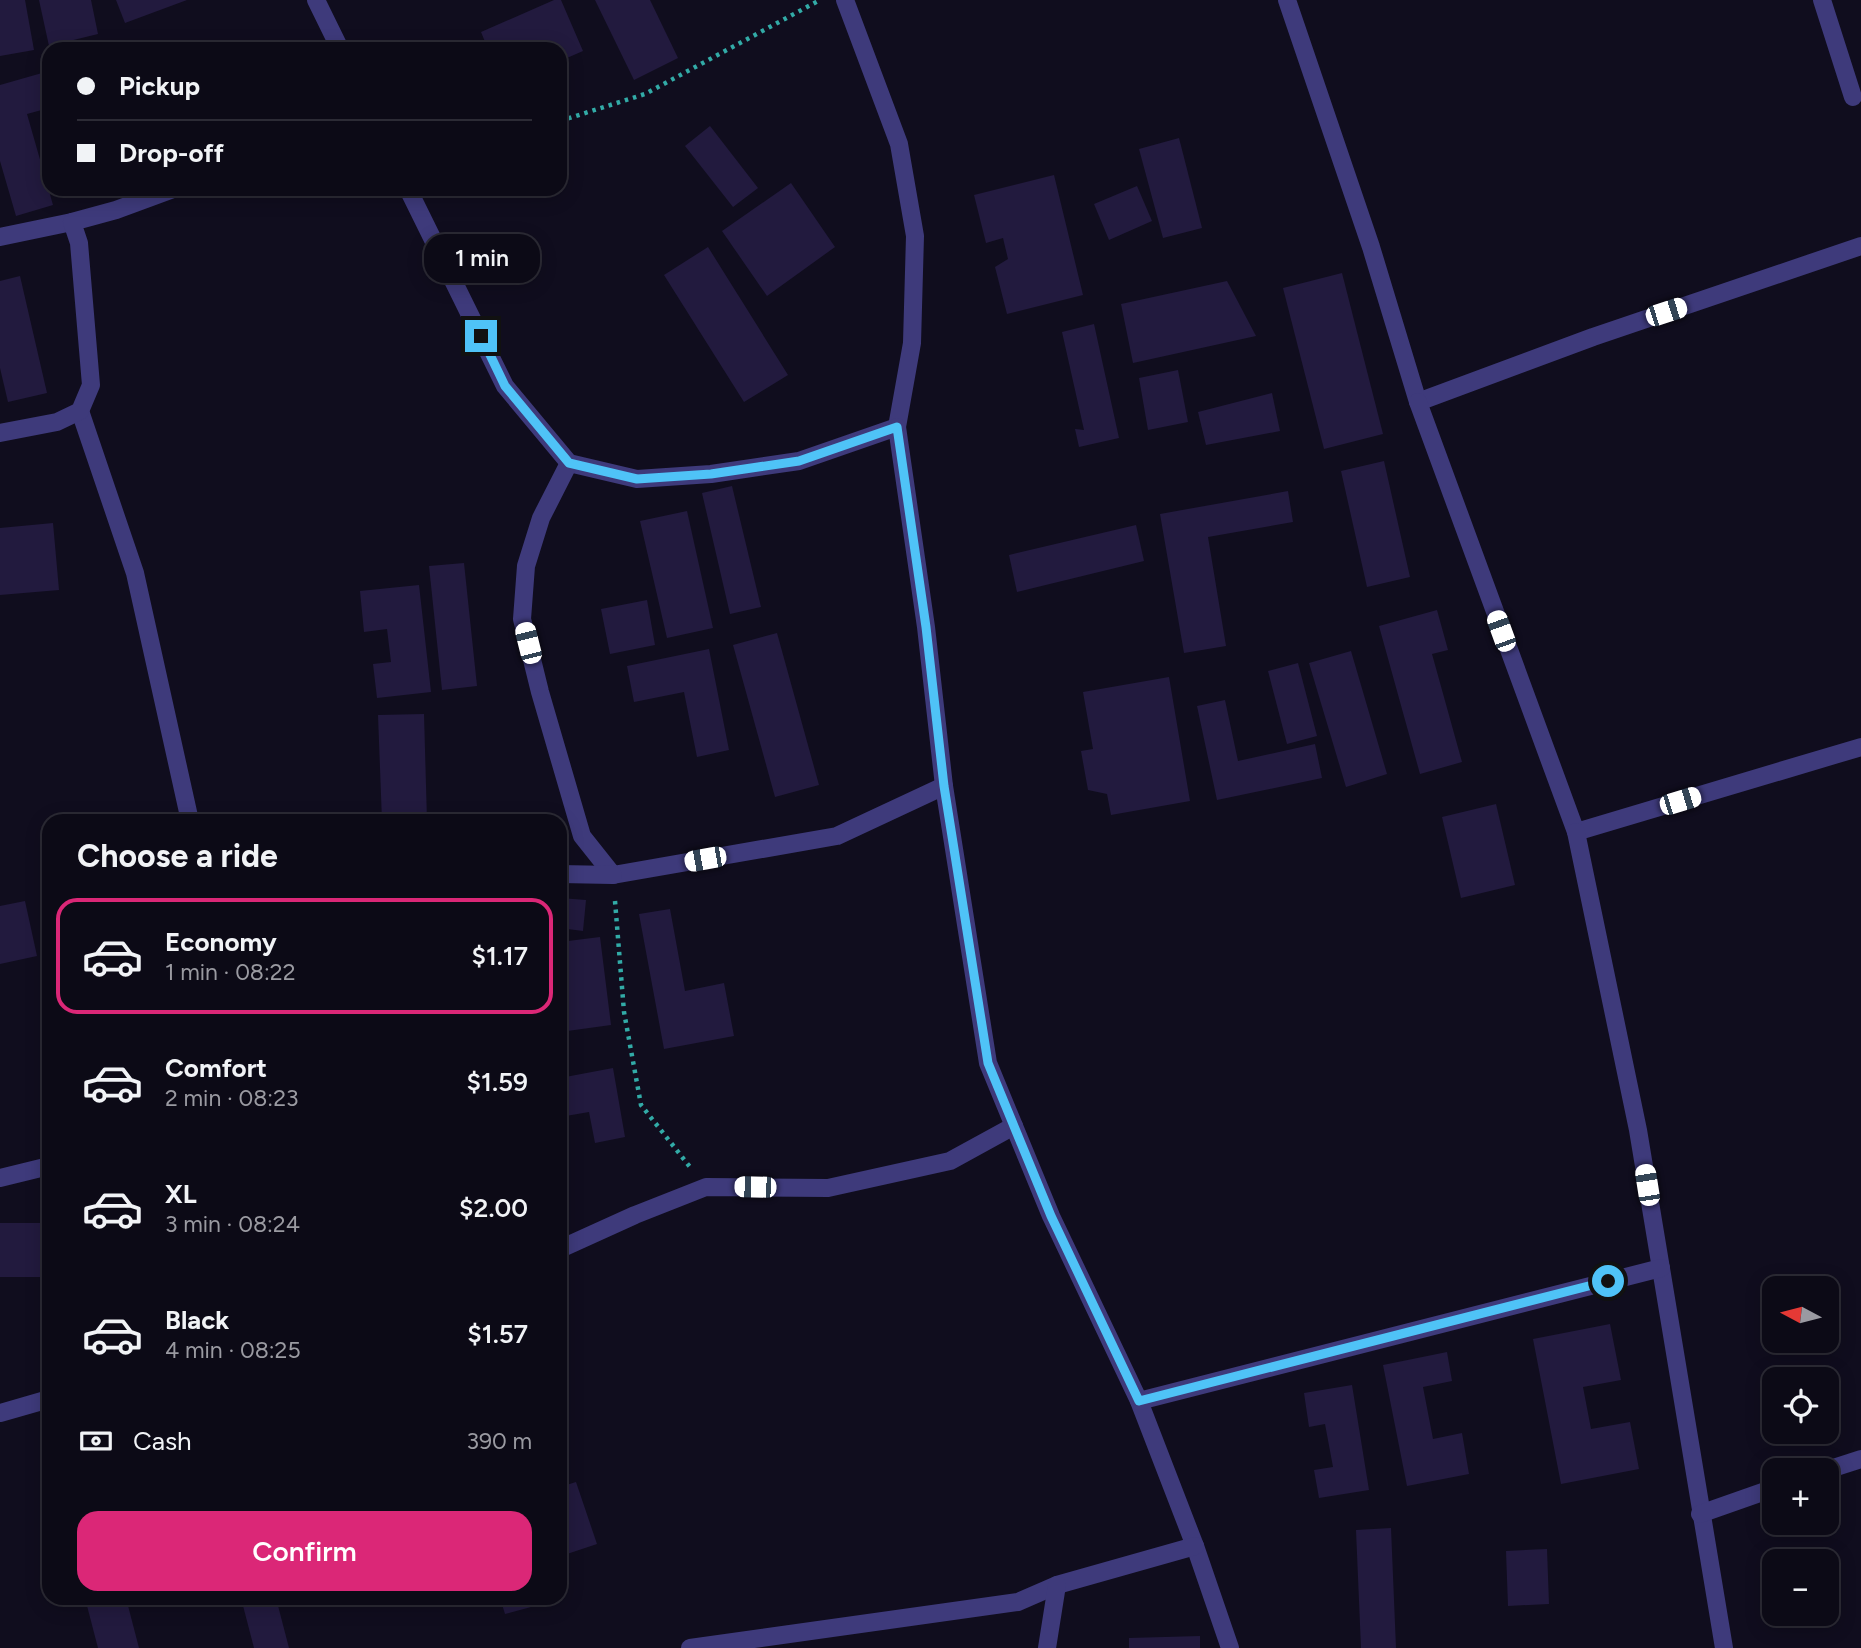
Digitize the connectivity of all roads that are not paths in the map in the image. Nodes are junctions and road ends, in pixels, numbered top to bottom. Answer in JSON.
{"nodes":[{"id":1,"x":316,"y":0,"type":"edge"},
{"id":2,"x":845,"y":0,"type":"edge"},
{"id":3,"x":1287,"y":0,"type":"edge"},
{"id":4,"x":1822,"y":0,"type":"edge"},
{"id":5,"x":337,"y":42,"type":"edge"},
{"id":6,"x":1853,"y":97,"type":"dead end"},
{"id":7,"x":154,"y":196,"type":"edge"},
{"id":8,"x":411,"y":196,"type":"edge"},
{"id":9,"x":72,"y":222,"type":"junction"},
{"id":10,"x":0,"y":237,"type":"edge"},
{"id":11,"x":1861,"y":246,"type":"edge"},
{"id":12,"x":1418,"y":402,"type":"junction"},
{"id":13,"x":80,"y":411,"type":"junction"},
{"id":14,"x":897,"y":427,"type":"junction"},
{"id":15,"x":0,"y":433,"type":"edge"},
{"id":16,"x":569,"y":463,"type":"junction"},
{"id":17,"x":1861,"y":747,"type":"edge"},
{"id":18,"x":944,"y":786,"type":"junction"},
{"id":19,"x":188,"y":814,"type":"edge"},
{"id":20,"x":1576,"y":832,"type":"junction"},
{"id":21,"x":567,"y":874,"type":"edge"},
{"id":22,"x":613,"y":875,"type":"junction"},
{"id":23,"x":1014,"y":1126,"type":"junction"},
{"id":24,"x":42,"y":1168,"type":"edge"},
{"id":25,"x":0,"y":1178,"type":"edge"},
{"id":26,"x":567,"y":1246,"type":"edge"},
{"id":27,"x":1661,"y":1268,"type":"junction"},
{"id":28,"x":42,"y":1401,"type":"edge"},
{"id":29,"x":1139,"y":1401,"type":"junction"},
{"id":30,"x":0,"y":1413,"type":"edge"},
{"id":31,"x":1861,"y":1459,"type":"edge"},
{"id":32,"x":1839,"y":1466,"type":"edge"},
{"id":33,"x":1762,"y":1492,"type":"edge"},
{"id":34,"x":1700,"y":1514,"type":"junction"},
{"id":35,"x":1195,"y":1546,"type":"junction"},
{"id":36,"x":1057,"y":1585,"type":"junction"},
{"id":37,"x":690,"y":1648,"type":"edge"},
{"id":38,"x":1047,"y":1648,"type":"edge"},
{"id":39,"x":1230,"y":1648,"type":"edge"},
{"id":40,"x":1724,"y":1648,"type":"edge"}],
"edges":[{"from":1,"to":5,"type":"street"},
{"from":2,"to":14,"type":"street"},
{"from":3,"to":12,"type":"street"},
{"from":4,"to":6,"type":"street"},
{"from":7,"to":9,"type":"street"},
{"from":8,"to":16,"type":"street"},
{"from":9,"to":10,"type":"street"},
{"from":9,"to":13,"type":"street"},
{"from":11,"to":12,"type":"street"},
{"from":12,"to":20,"type":"street"},
{"from":13,"to":15,"type":"street"},
{"from":13,"to":19,"type":"street"},
{"from":14,"to":16,"type":"street"},
{"from":14,"to":18,"type":"street"},
{"from":16,"to":22,"type":"street"},
{"from":17,"to":20,"type":"street"},
{"from":18,"to":22,"type":"street"},
{"from":18,"to":23,"type":"street"},
{"from":20,"to":27,"type":"street"},
{"from":21,"to":22,"type":"street"},
{"from":23,"to":26,"type":"street"},
{"from":23,"to":29,"type":"street"},
{"from":24,"to":25,"type":"street"},
{"from":27,"to":29,"type":"street"},
{"from":27,"to":34,"type":"street"},
{"from":28,"to":30,"type":"street"},
{"from":29,"to":35,"type":"street"},
{"from":31,"to":32,"type":"street"},
{"from":33,"to":34,"type":"street"},
{"from":34,"to":40,"type":"street"},
{"from":35,"to":36,"type":"street"},
{"from":35,"to":39,"type":"street"},
{"from":36,"to":37,"type":"street"},
{"from":36,"to":38,"type":"street"}]}
